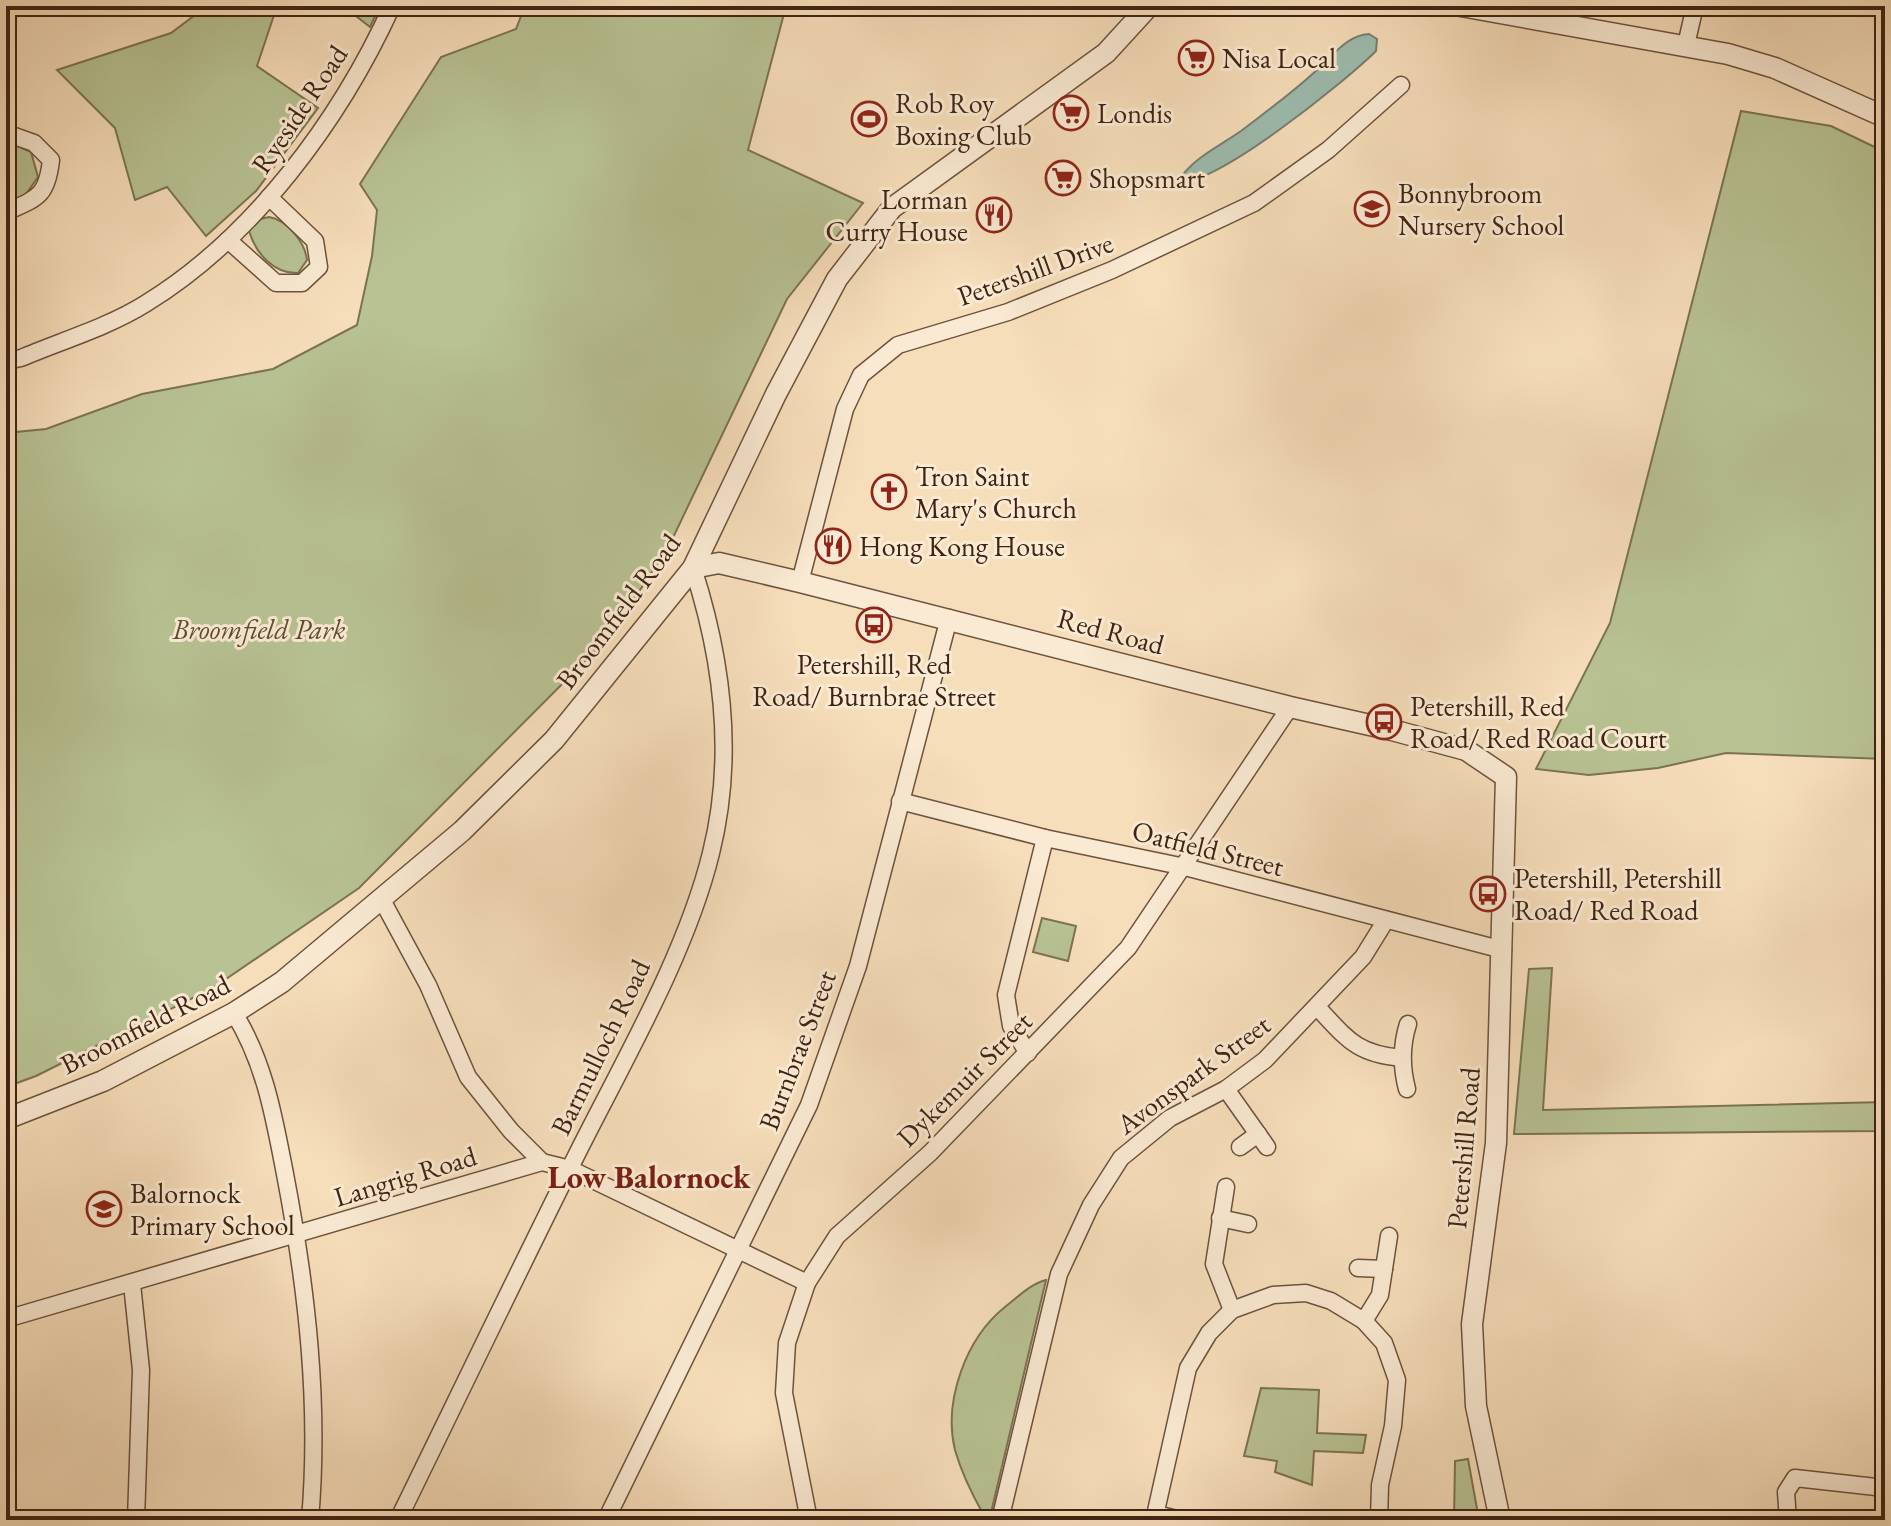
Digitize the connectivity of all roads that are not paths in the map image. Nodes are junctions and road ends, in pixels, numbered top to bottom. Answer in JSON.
{"nodes":[{"id":1,"x":392,"y":6,"type":"edge"},
{"id":2,"x":1461,"y":6,"type":"edge"},
{"id":3,"x":1695,"y":6,"type":"edge"},
{"id":4,"x":1146,"y":7,"type":"edge"},
{"id":5,"x":1686,"y":45,"type":"junction"},
{"id":6,"x":1401,"y":85,"type":"dead end"},
{"id":7,"x":1885,"y":117,"type":"edge"},
{"id":8,"x":6,"y":133,"type":"edge"},
{"id":9,"x":269,"y":197,"type":"junction"},
{"id":10,"x":6,"y":212,"type":"edge"},
{"id":11,"x":228,"y":240,"type":"junction"},
{"id":12,"x":6,"y":361,"type":"edge"},
{"id":13,"x":693,"y":568,"type":"junction"},
{"id":14,"x":800,"y":582,"type":"junction"},
{"id":15,"x":949,"y":618,"type":"junction"},
{"id":16,"x":1290,"y":707,"type":"junction"},
{"id":17,"x":1506,"y":777,"type":"joint"},
{"id":18,"x":900,"y":801,"type":"junction"},
{"id":19,"x":1045,"y":838,"type":"junction"},
{"id":20,"x":1185,"y":867,"type":"junction"},
{"id":21,"x":382,"y":900,"type":"junction"},
{"id":22,"x":1386,"y":920,"type":"junction"},
{"id":23,"x":1503,"y":950,"type":"junction"},
{"id":24,"x":1318,"y":1008,"type":"junction"},
{"id":25,"x":234,"y":1013,"type":"junction"},
{"id":26,"x":1408,"y":1024,"type":"dead end"},
{"id":27,"x":1028,"y":1053,"type":"junction"},
{"id":28,"x":1402,"y":1058,"type":"junction"},
{"id":29,"x":1226,"y":1089,"type":"junction"},
{"id":30,"x":1407,"y":1089,"type":"dead end"},
{"id":31,"x":6,"y":1119,"type":"edge"},
{"id":32,"x":1240,"y":1147,"type":"dead end"},
{"id":33,"x":542,"y":1162,"type":"junction"},
{"id":34,"x":570,"y":1169,"type":"junction"},
{"id":35,"x":1226,"y":1187,"type":"dead end"},
{"id":36,"x":1220,"y":1218,"type":"junction"},
{"id":37,"x":1248,"y":1224,"type":"dead end"},
{"id":38,"x":296,"y":1236,"type":"junction"},
{"id":39,"x":1389,"y":1236,"type":"dead end"},
{"id":40,"x":737,"y":1250,"type":"junction"},
{"id":41,"x":1358,"y":1268,"type":"dead end"},
{"id":42,"x":1384,"y":1269,"type":"junction"},
{"id":43,"x":807,"y":1283,"type":"junction"},
{"id":44,"x":132,"y":1284,"type":"junction"},
{"id":45,"x":1232,"y":1310,"type":"junction"},
{"id":46,"x":6,"y":1319,"type":"edge"},
{"id":47,"x":1364,"y":1321,"type":"junction"},
{"id":48,"x":1885,"y":1488,"type":"edge"},
{"id":49,"x":1155,"y":1517,"type":"edge"},
{"id":50,"x":136,"y":1520,"type":"edge"},
{"id":51,"x":310,"y":1520,"type":"edge"},
{"id":52,"x":398,"y":1520,"type":"edge"},
{"id":53,"x":606,"y":1520,"type":"edge"},
{"id":54,"x":809,"y":1520,"type":"edge"},
{"id":55,"x":1000,"y":1520,"type":"edge"},
{"id":56,"x":1181,"y":1520,"type":"edge"},
{"id":57,"x":1379,"y":1520,"type":"edge"},
{"id":58,"x":1500,"y":1520,"type":"edge"},
{"id":59,"x":1788,"y":1520,"type":"edge"}],
"edges":[{"from":1,"to":9,"type":"street","name":"Ryeside Road"},
{"from":2,"to":5,"type":"street"},
{"from":3,"to":5,"type":"street"},
{"from":4,"to":13,"type":"street","name":"Broomfield Road"},
{"from":5,"to":7,"type":"street"},
{"from":6,"to":14,"type":"street","name":"Petershill Drive"},
{"from":8,"to":10,"type":"street"},
{"from":9,"to":11,"type":"street","name":"Ryeside Road"},
{"from":9,"to":11,"type":"street","name":"Ryeside Road"},
{"from":11,"to":12,"type":"street","name":"Ryeside Road"},
{"from":13,"to":14,"type":"street","name":"Red Road"},
{"from":13,"to":21,"type":"street","name":"Broomfield Road"},
{"from":13,"to":34,"type":"street","name":"Barmulloch Road"},
{"from":14,"to":15,"type":"street","name":"Red Road"},
{"from":15,"to":16,"type":"street","name":"Red Road"},
{"from":15,"to":18,"type":"street","name":"Burnbrae Street"},
{"from":16,"to":17,"type":"street","name":"Red Road"},
{"from":16,"to":20,"type":"street","name":"Dykemuir Street"},
{"from":17,"to":23,"type":"street","name":"Petershill Road"},
{"from":18,"to":19,"type":"street","name":"Oatfield Street"},
{"from":18,"to":40,"type":"street","name":"Burnbrae Street"},
{"from":19,"to":20,"type":"street","name":"Oatfield Street"},
{"from":19,"to":27,"type":"street"},
{"from":20,"to":22,"type":"street","name":"Oatfield Street"},
{"from":20,"to":27,"type":"street","name":"Dykemuir Street"},
{"from":21,"to":25,"type":"street","name":"Broomfield Road"},
{"from":21,"to":33,"type":"street"},
{"from":22,"to":23,"type":"street","name":"Oatfield Street"},
{"from":22,"to":24,"type":"street","name":"Avonspark Street"},
{"from":23,"to":58,"type":"street","name":"Petershill Road"},
{"from":24,"to":28,"type":"street"},
{"from":24,"to":29,"type":"street","name":"Avonspark Street"},
{"from":25,"to":31,"type":"street","name":"Broomfield Road"},
{"from":25,"to":38,"type":"street"},
{"from":26,"to":28,"type":"street"},
{"from":27,"to":43,"type":"street","name":"Dykemuir Street"},
{"from":28,"to":30,"type":"street"},
{"from":29,"to":32,"type":"street"},
{"from":29,"to":55,"type":"street","name":"Avonspark Street"},
{"from":33,"to":34,"type":"street"},
{"from":33,"to":38,"type":"street","name":"Langrig Road"},
{"from":34,"to":40,"type":"street"},
{"from":34,"to":52,"type":"street","name":"Barmulloch Road"},
{"from":35,"to":36,"type":"street"},
{"from":36,"to":37,"type":"street"},
{"from":36,"to":45,"type":"street"},
{"from":38,"to":44,"type":"street","name":"Langrig Road"},
{"from":38,"to":51,"type":"street"},
{"from":39,"to":42,"type":"street"},
{"from":40,"to":43,"type":"street"},
{"from":40,"to":53,"type":"street","name":"Burnbrae Street"},
{"from":41,"to":42,"type":"street"},
{"from":42,"to":47,"type":"street"},
{"from":43,"to":54,"type":"street","name":"Dykemuir Street"},
{"from":44,"to":46,"type":"street","name":"Langrig Road"},
{"from":44,"to":50,"type":"street"},
{"from":45,"to":47,"type":"street"},
{"from":45,"to":49,"type":"street"},
{"from":47,"to":57,"type":"street"},
{"from":48,"to":59,"type":"street"},
{"from":49,"to":56,"type":"street"}]}
